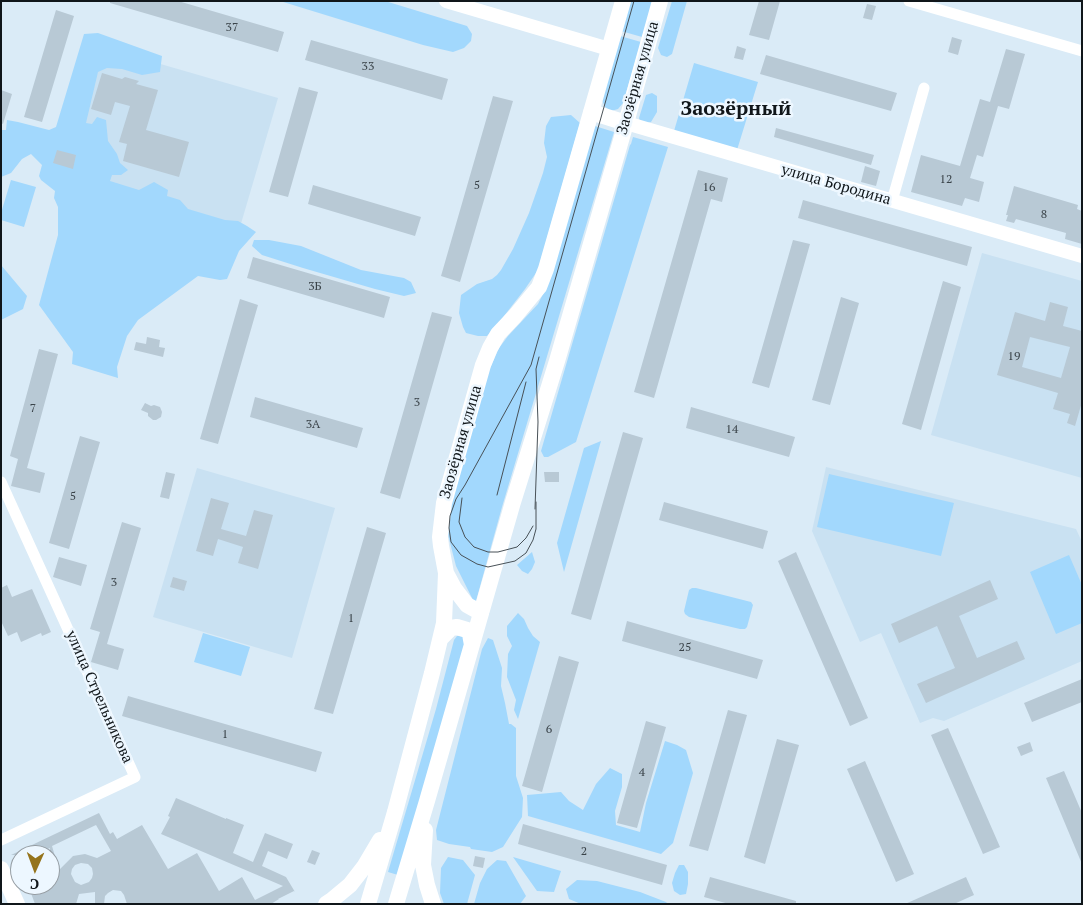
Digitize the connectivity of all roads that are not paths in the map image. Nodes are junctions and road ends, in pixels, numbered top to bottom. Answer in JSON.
{"nodes":[{"id":1,"x":446,"y":1,"type":"edge"},
{"id":2,"x":623,"y":1,"type":"edge"},
{"id":3,"x":660,"y":1,"type":"edge"},
{"id":4,"x":909,"y":1,"type":"edge"},
{"id":5,"x":609,"y":49,"type":"junction"},
{"id":6,"x":1082,"y":51,"type":"edge"},
{"id":7,"x":924,"y":88,"type":"dead end"},
{"id":8,"x":591,"y":112,"type":"junction"},
{"id":9,"x":626,"y":123,"type":"junction"},
{"id":10,"x":892,"y":201,"type":"junction"},
{"id":11,"x":1082,"y":256,"type":"edge"},
{"id":12,"x":1,"y":482,"type":"edge"},
{"id":13,"x":446,"y":573,"type":"junction"},
{"id":14,"x":482,"y":610,"type":"junction"},
{"id":15,"x":441,"y":638,"type":"junction"},
{"id":16,"x":472,"y":645,"type":"junction"},
{"id":17,"x":427,"y":801,"type":"junction"},
{"id":18,"x":395,"y":812,"type":"junction"},
{"id":19,"x":1,"y":840,"type":"edge"},
{"id":20,"x":1,"y":869,"type":"edge"},
{"id":21,"x":17,"y":904,"type":"edge"},
{"id":22,"x":326,"y":904,"type":"edge"},
{"id":23,"x":368,"y":904,"type":"edge"},
{"id":24,"x":396,"y":904,"type":"edge"},
{"id":25,"x":433,"y":904,"type":"edge"}],
"edges":[{"from":1,"to":5,"type":"street"},
{"from":2,"to":5,"type":"main road","name":"Заозёрная улица"},
{"from":3,"to":9,"type":"main road","name":"Заозёрная улица"},
{"from":4,"to":6,"type":"street"},
{"from":5,"to":8,"type":"main road","name":"Заозёрная улица"},
{"from":7,"to":10,"type":"street"},
{"from":8,"to":9,"type":"main road","name":"улица Бородина"},
{"from":8,"to":13,"type":"main road","name":"Заозёрная улица"},
{"from":9,"to":10,"type":"street","name":"улица Бородина"},
{"from":9,"to":14,"type":"main road","name":"Заозёрная улица"},
{"from":10,"to":11,"type":"street","name":"улица Бородина"},
{"from":12,"to":19,"type":"street","name":"улица Стрельникова"},
{"from":13,"to":14,"type":"main road"},
{"from":13,"to":15,"type":"main road","name":"Заозёрная улица"},
{"from":14,"to":16,"type":"main road","name":"Заозёрная улица"},
{"from":15,"to":16,"type":"main road"},
{"from":15,"to":18,"type":"main road","name":"Заозёрная улица"},
{"from":16,"to":17,"type":"main road","name":"Заозёрная улица"},
{"from":17,"to":24,"type":"main road","name":"Заозёрная улица"},
{"from":17,"to":25,"type":"main road"},
{"from":18,"to":22,"type":"main road"},
{"from":18,"to":23,"type":"main road","name":"Заозёрная улица"},
{"from":20,"to":21,"type":"main road"}]}
